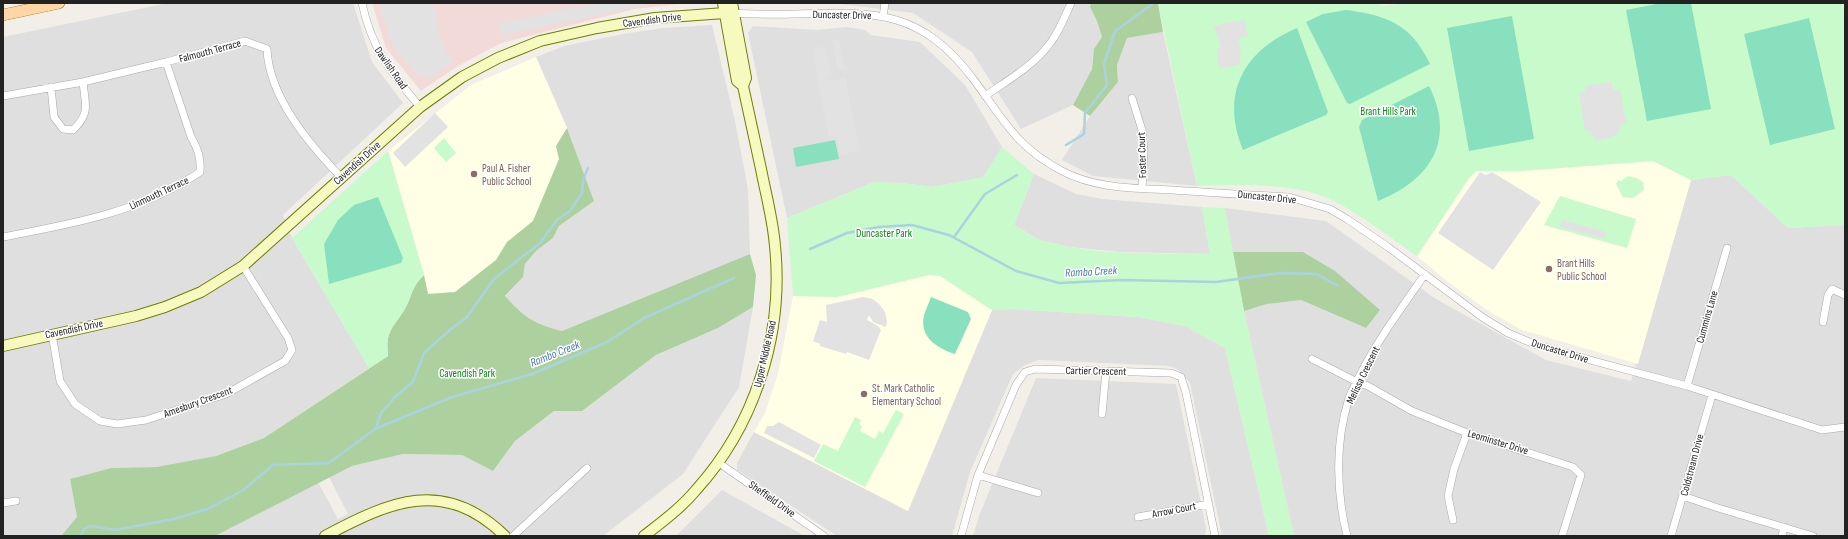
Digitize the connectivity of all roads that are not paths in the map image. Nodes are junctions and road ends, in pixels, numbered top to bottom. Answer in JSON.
{"nodes":[{"id":1,"x":59,"y":3,"type":"edge"},
{"id":2,"x":362,"y":3,"type":"edge"},
{"id":3,"x":885,"y":3,"type":"edge"},
{"id":4,"x":1070,"y":3,"type":"edge"},
{"id":5,"x":728,"y":8,"type":"edge"},
{"id":6,"x":3,"y":15,"type":"edge"},
{"id":7,"x":883,"y":17,"type":"junction"},
{"id":8,"x":166,"y":62,"type":"junction"},
{"id":9,"x":83,"y":82,"type":"junction"},
{"id":10,"x":51,"y":87,"type":"junction"},
{"id":11,"x":3,"y":96,"type":"edge"},
{"id":12,"x":985,"y":96,"type":"junction"},
{"id":13,"x":1132,"y":98,"type":"dead end"},
{"id":14,"x":420,"y":107,"type":"junction"},
{"id":15,"x":341,"y":178,"type":"junction"},
{"id":16,"x":1142,"y":189,"type":"junction"},
{"id":17,"x":3,"y":237,"type":"edge"},
{"id":18,"x":1727,"y":248,"type":"dead end"},
{"id":19,"x":243,"y":266,"type":"junction"},
{"id":20,"x":1425,"y":274,"type":"junction"},
{"id":21,"x":1845,"y":295,"type":"edge"},
{"id":22,"x":1823,"y":322,"type":"dead end"},
{"id":23,"x":52,"y":334,"type":"junction"},
{"id":24,"x":3,"y":346,"type":"edge"},
{"id":25,"x":1312,"y":359,"type":"dead end"},
{"id":26,"x":1106,"y":371,"type":"junction"},
{"id":27,"x":1357,"y":382,"type":"junction"},
{"id":28,"x":1687,"y":386,"type":"junction"},
{"id":29,"x":1712,"y":395,"type":"junction"},
{"id":30,"x":1102,"y":414,"type":"dead end"},
{"id":31,"x":1845,"y":427,"type":"edge"},
{"id":32,"x":1467,"y":433,"type":"junction"},
{"id":33,"x":719,"y":463,"type":"junction"},
{"id":34,"x":587,"y":468,"type":"dead end"},
{"id":35,"x":978,"y":474,"type":"junction"},
{"id":36,"x":1038,"y":493,"type":"dead end"},
{"id":37,"x":1684,"y":496,"type":"junction"},
{"id":38,"x":16,"y":501,"type":"dead end"},
{"id":39,"x":3,"y":503,"type":"edge"},
{"id":40,"x":1209,"y":504,"type":"junction"},
{"id":41,"x":1138,"y":517,"type":"dead end"},
{"id":42,"x":1453,"y":520,"type":"dead end"},
{"id":43,"x":1784,"y":527,"type":"junction"},
{"id":44,"x":325,"y":536,"type":"edge"},
{"id":45,"x":505,"y":536,"type":"edge"},
{"id":46,"x":513,"y":536,"type":"edge"},
{"id":47,"x":644,"y":536,"type":"edge"},
{"id":48,"x":824,"y":536,"type":"edge"},
{"id":49,"x":961,"y":536,"type":"edge"},
{"id":50,"x":1216,"y":536,"type":"edge"},
{"id":51,"x":1346,"y":536,"type":"edge"},
{"id":52,"x":1562,"y":536,"type":"edge"},
{"id":53,"x":1671,"y":536,"type":"edge"},
{"id":54,"x":1782,"y":536,"type":"edge"},
{"id":55,"x":1813,"y":536,"type":"edge"}],
"edges":[{"from":1,"to":6,"type":"main road"},
{"from":2,"to":14,"type":"street","name":"Dawlish Road"},
{"from":3,"to":7,"type":"street"},
{"from":4,"to":12,"type":"street"},
{"from":5,"to":7,"type":"street","name":"Duncaster Drive"},
{"from":5,"to":14,"type":"street","name":"Cavendish Drive"},
{"from":5,"to":33,"type":"street","name":"Upper Middle Road"},
{"from":7,"to":12,"type":"street","name":"Duncaster Drive"},
{"from":8,"to":9,"type":"street","name":"Falmouth Terrace"},
{"from":8,"to":15,"type":"street","name":"Falmouth Terrace"},
{"from":8,"to":17,"type":"street","name":"Linmouth Terrace"},
{"from":9,"to":10,"type":"street","name":"Falmouth Terrace"},
{"from":9,"to":10,"type":"street"},
{"from":10,"to":11,"type":"street","name":"Falmouth Terrace"},
{"from":12,"to":16,"type":"street","name":"Duncaster Drive"},
{"from":13,"to":16,"type":"street","name":"Foster Court"},
{"from":14,"to":15,"type":"street","name":"Cavendish Drive"},
{"from":15,"to":19,"type":"street","name":"Cavendish Drive"},
{"from":16,"to":20,"type":"street","name":"Duncaster Drive"},
{"from":18,"to":28,"type":"street","name":"Cummins Lane"},
{"from":19,"to":23,"type":"street","name":"Cavendish Drive"},
{"from":19,"to":23,"type":"street","name":"Amesbury Crescent"},
{"from":20,"to":27,"type":"street","name":"Melissa Crescent"},
{"from":20,"to":28,"type":"street","name":"Duncaster Drive"},
{"from":21,"to":22,"type":"street"},
{"from":23,"to":24,"type":"street","name":"Cavendish Drive"},
{"from":25,"to":27,"type":"street","name":"Leominster Drive"},
{"from":26,"to":30,"type":"street"},
{"from":26,"to":35,"type":"street","name":"Cartier Crescent"},
{"from":26,"to":40,"type":"street","name":"Cartier Crescent"},
{"from":27,"to":32,"type":"street","name":"Leominster Drive"},
{"from":27,"to":51,"type":"street","name":"Melissa Crescent"},
{"from":28,"to":29,"type":"street","name":"Duncaster Drive"},
{"from":29,"to":31,"type":"street","name":"Duncaster Drive"},
{"from":29,"to":37,"type":"street","name":"Coldstream Drive"},
{"from":32,"to":42,"type":"street"},
{"from":32,"to":52,"type":"street","name":"Leominster Drive"},
{"from":33,"to":47,"type":"street","name":"Upper Middle Road"},
{"from":33,"to":48,"type":"street","name":"Sheffield Drive"},
{"from":34,"to":46,"type":"street"},
{"from":35,"to":36,"type":"street"},
{"from":35,"to":49,"type":"street","name":"Cartier Crescent"},
{"from":37,"to":43,"type":"street"},
{"from":37,"to":53,"type":"street","name":"Coldstream Drive"},
{"from":38,"to":39,"type":"street"},
{"from":40,"to":41,"type":"street","name":"Arrow Court"},
{"from":40,"to":50,"type":"street","name":"Cartier Crescent"},
{"from":43,"to":54,"type":"street"},
{"from":43,"to":55,"type":"street"},
{"from":44,"to":45,"type":"street"}]}
